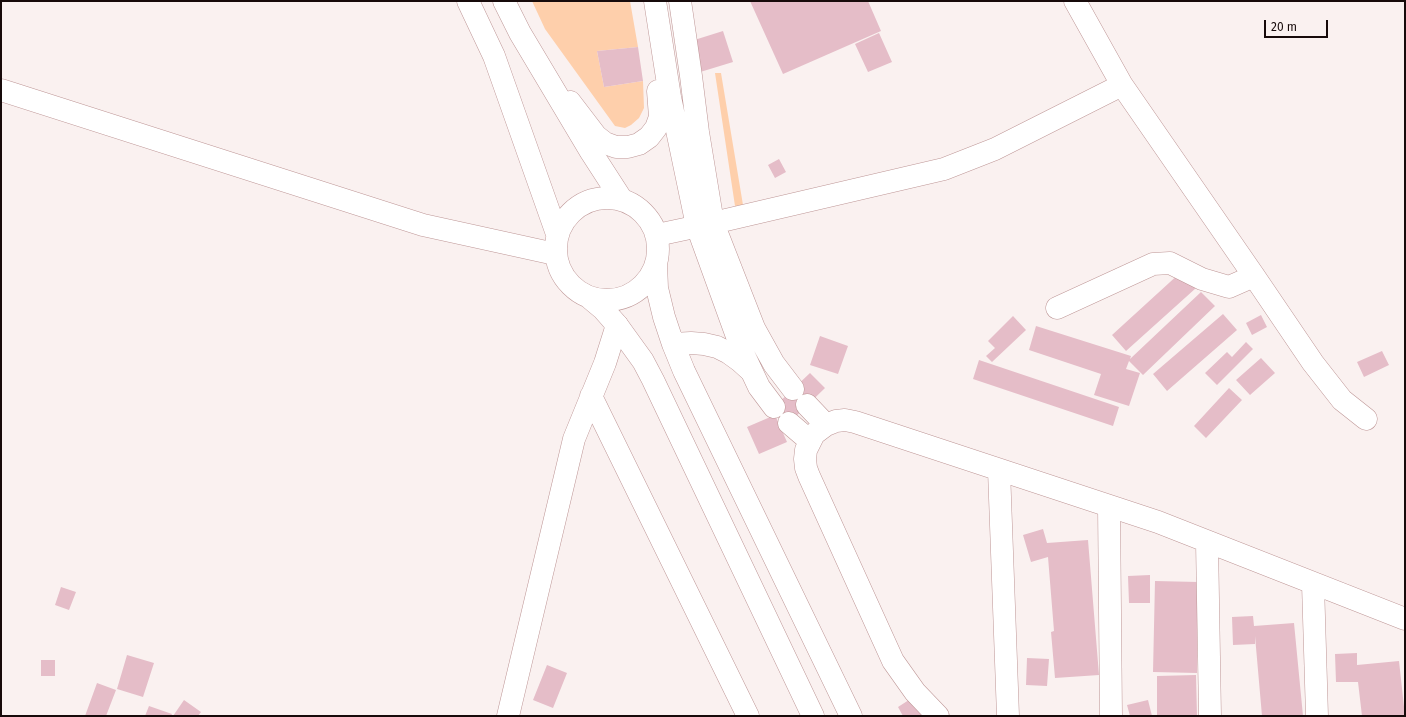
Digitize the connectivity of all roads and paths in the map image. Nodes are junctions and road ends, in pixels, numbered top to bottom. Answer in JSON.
{"nodes":[{"id":1,"x":468,"y":1,"type":"edge"},
{"id":2,"x":504,"y":1,"type":"edge"},
{"id":3,"x":642,"y":1,"type":"edge"},
{"id":4,"x":655,"y":1,"type":"edge"},
{"id":5,"x":680,"y":1,"type":"edge"},
{"id":6,"x":1076,"y":1,"type":"edge"},
{"id":7,"x":520,"y":33,"type":"junction"},
{"id":8,"x":1122,"y":85,"type":"junction"},
{"id":9,"x":1,"y":90,"type":"edge"},
{"id":10,"x":622,"y":200,"type":"junction"},
{"id":11,"x":705,"y":225,"type":"junction"},
{"id":12,"x":657,"y":235,"type":"junction"},
{"id":13,"x":556,"y":244,"type":"junction"},
{"id":14,"x":656,"y":264,"type":"junction"},
{"id":15,"x":1254,"y":276,"type":"junction"},
{"id":16,"x":591,"y":299,"type":"junction"},
{"id":17,"x":1057,"y":308,"type":"dead end"},
{"id":18,"x":617,"y":325,"type":"junction"},
{"id":19,"x":673,"y":344,"type":"junction"},
{"id":20,"x":750,"y":370,"type":"junction"},
{"id":21,"x":591,"y":396,"type":"junction"},
{"id":22,"x":774,"y":407,"type":"dead end"},
{"id":23,"x":1366,"y":419,"type":"dead end"},
{"id":24,"x":789,"y":423,"type":"dead end"},
{"id":25,"x":826,"y":424,"type":"junction"},
{"id":26,"x":810,"y":441,"type":"junction"},
{"id":27,"x":999,"y":470,"type":"junction"},
{"id":28,"x":1109,"y":506,"type":"junction"},
{"id":29,"x":1208,"y":542,"type":"junction"},
{"id":30,"x":1313,"y":584,"type":"junction"},
{"id":31,"x":1405,"y":619,"type":"edge"},
{"id":32,"x":508,"y":716,"type":"edge"},
{"id":33,"x":748,"y":716,"type":"edge"},
{"id":34,"x":813,"y":716,"type":"edge"},
{"id":35,"x":851,"y":716,"type":"edge"},
{"id":36,"x":938,"y":716,"type":"edge"},
{"id":37,"x":1008,"y":716,"type":"edge"},
{"id":38,"x":1111,"y":716,"type":"edge"},
{"id":39,"x":1210,"y":716,"type":"edge"},
{"id":40,"x":1316,"y":716,"type":"edge"}],
"edges":[{"from":1,"to":13,"type":"main road"},
{"from":2,"to":7,"type":"main road"},
{"from":3,"to":7,"type":"main road"},
{"from":4,"to":11,"type":"main road"},
{"from":5,"to":11,"type":"main road"},
{"from":6,"to":8,"type":"main road"},
{"from":7,"to":10,"type":"main road"},
{"from":8,"to":11,"type":"main road"},
{"from":8,"to":15,"type":"main road"},
{"from":9,"to":13,"type":"main road"},
{"from":10,"to":12,"type":"main road"},
{"from":10,"to":13,"type":"main road"},
{"from":11,"to":12,"type":"main road"},
{"from":11,"to":20,"type":"main road"},
{"from":11,"to":25,"type":"main road"},
{"from":12,"to":14,"type":"main road"},
{"from":13,"to":16,"type":"main road"},
{"from":14,"to":16,"type":"main road"},
{"from":14,"to":19,"type":"main road"},
{"from":15,"to":17,"type":"main road"},
{"from":15,"to":23,"type":"main road"},
{"from":16,"to":18,"type":"main road"},
{"from":18,"to":21,"type":"main road"},
{"from":18,"to":34,"type":"main road"},
{"from":19,"to":20,"type":"main road"},
{"from":19,"to":35,"type":"main road"},
{"from":20,"to":22,"type":"main road"},
{"from":21,"to":32,"type":"main road"},
{"from":21,"to":33,"type":"main road"},
{"from":24,"to":26,"type":"main road"},
{"from":25,"to":26,"type":"main road"},
{"from":25,"to":27,"type":"main road"},
{"from":26,"to":36,"type":"main road"},
{"from":27,"to":28,"type":"main road"},
{"from":27,"to":37,"type":"main road"},
{"from":28,"to":29,"type":"main road"},
{"from":28,"to":38,"type":"main road"},
{"from":29,"to":30,"type":"main road"},
{"from":29,"to":39,"type":"main road"},
{"from":30,"to":31,"type":"main road"},
{"from":30,"to":40,"type":"main road"}]}
